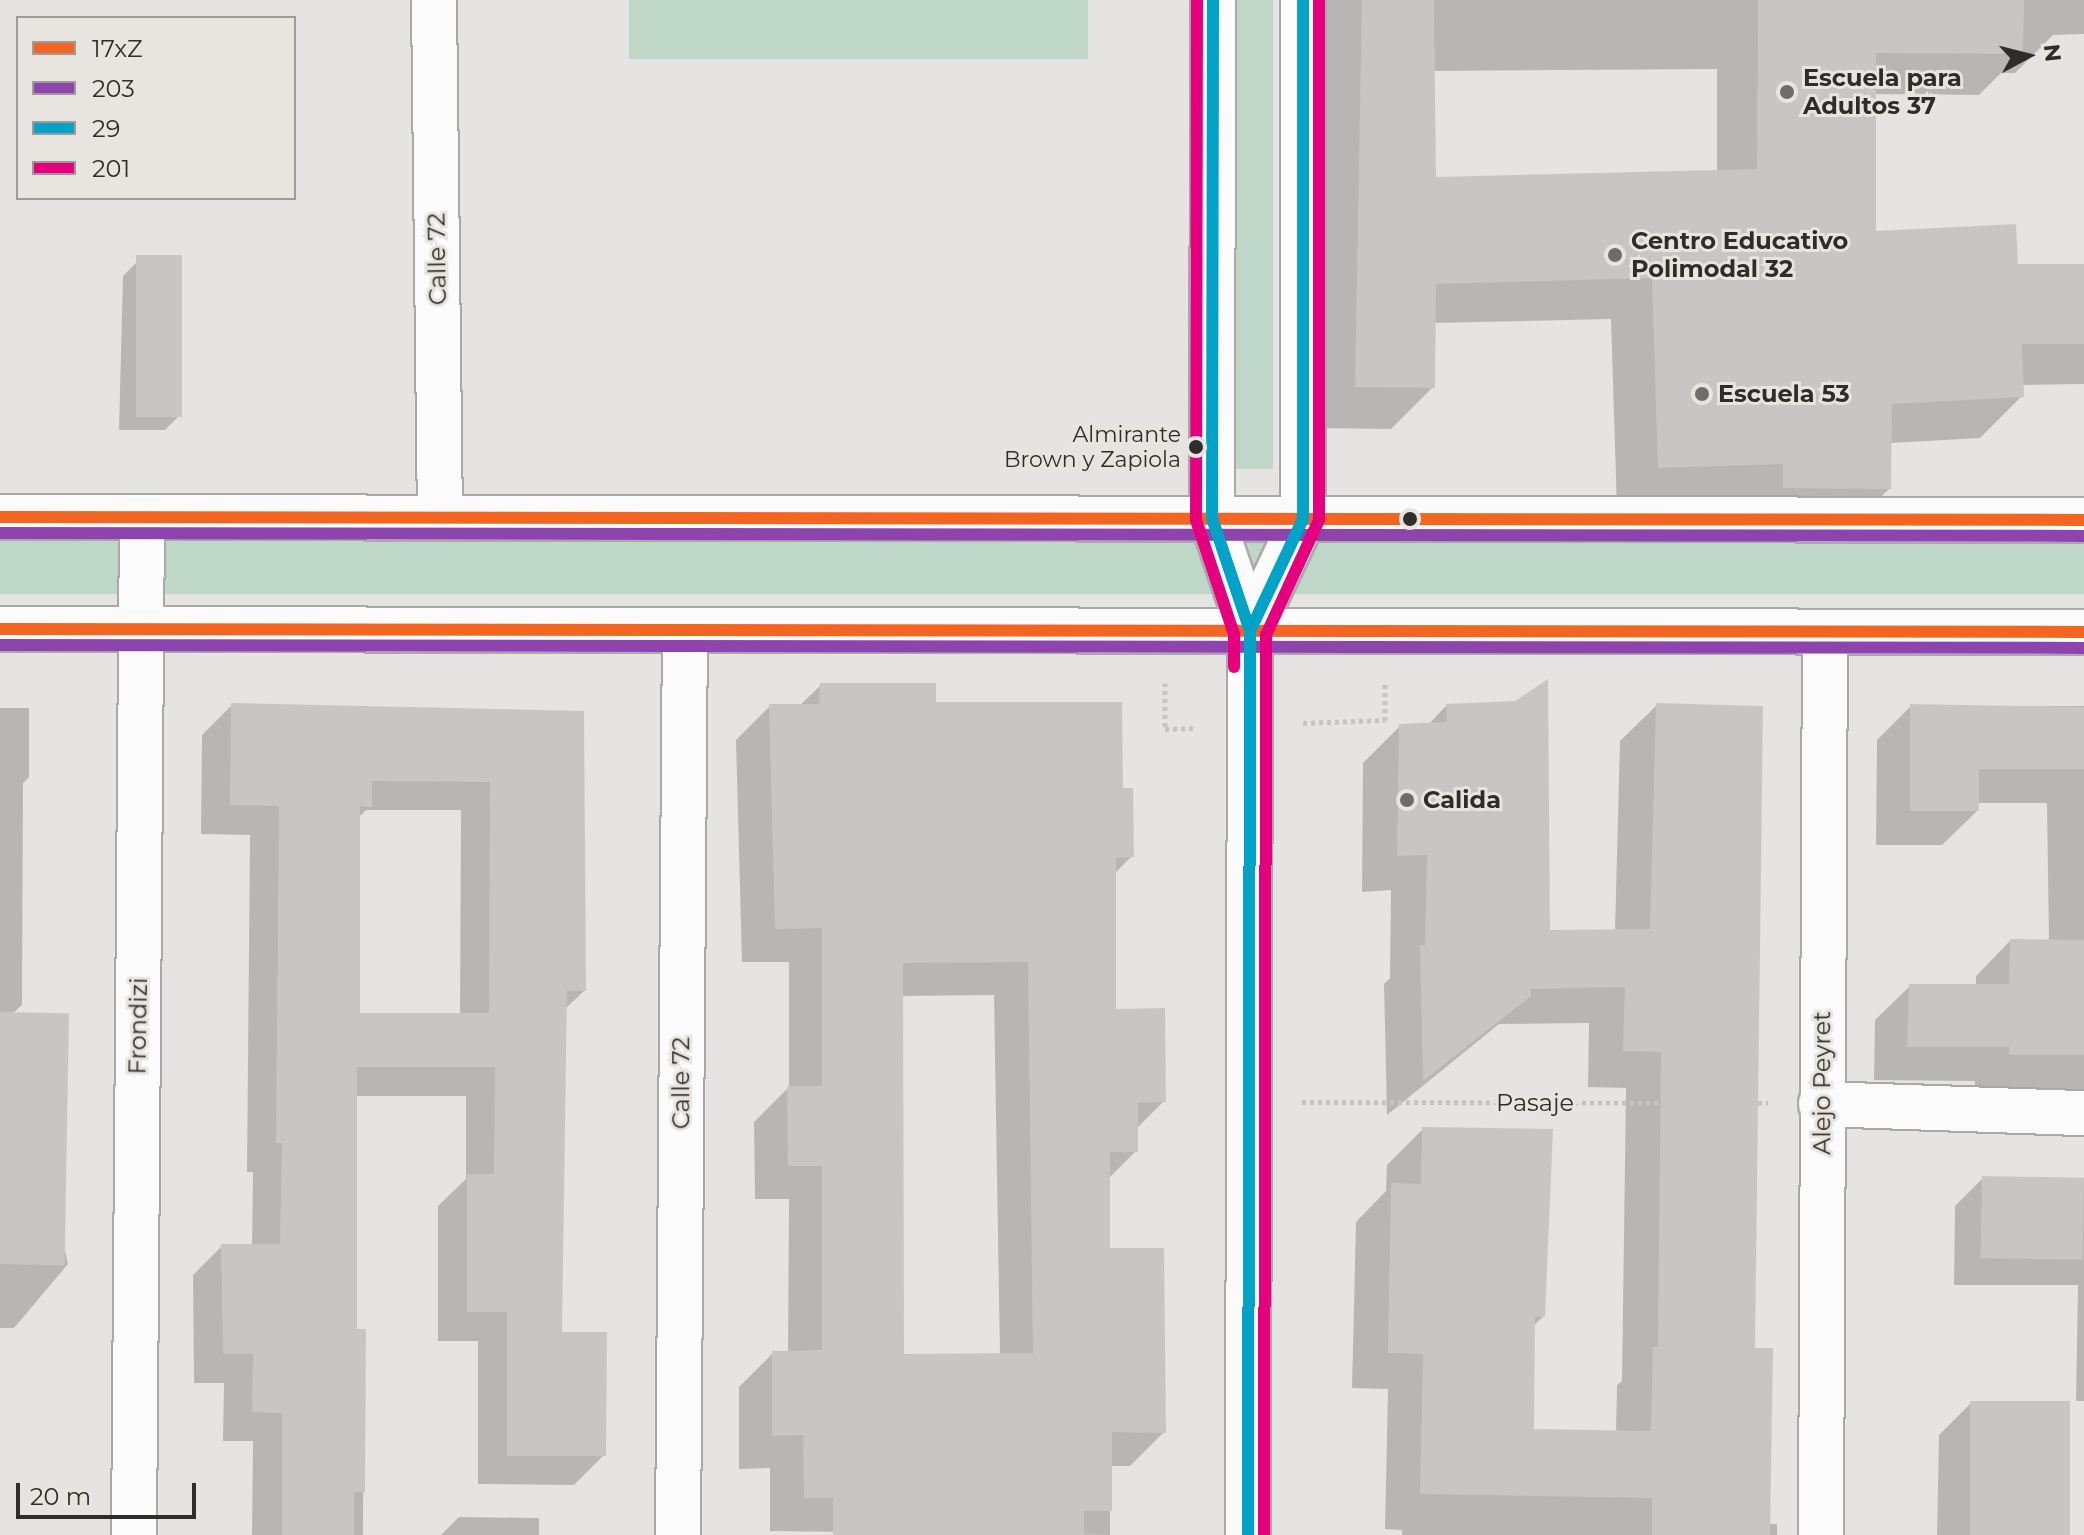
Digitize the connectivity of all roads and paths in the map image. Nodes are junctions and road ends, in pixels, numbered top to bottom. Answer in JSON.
{"nodes":[{"id":1,"x":434,"y":0,"type":"edge"},
{"id":2,"x":1213,"y":0,"type":"edge"},
{"id":3,"x":1303,"y":0,"type":"edge"},
{"id":4,"x":0,"y":517,"type":"edge"},
{"id":5,"x":142,"y":517,"type":"junction"},
{"id":6,"x":440,"y":517,"type":"junction"},
{"id":7,"x":1212,"y":518,"type":"junction"},
{"id":8,"x":1303,"y":519,"type":"junction"},
{"id":9,"x":2084,"y":520,"type":"edge"},
{"id":10,"x":0,"y":629,"type":"edge"},
{"id":11,"x":142,"y":629,"type":"junction"},
{"id":12,"x":685,"y":630,"type":"junction"},
{"id":13,"x":1250,"y":631,"type":"junction"},
{"id":14,"x":1825,"y":632,"type":"junction"},
{"id":15,"x":2084,"y":632,"type":"edge"},
{"id":16,"x":1249,"y":1101,"type":"junction"},
{"id":17,"x":1821,"y":1104,"type":"junction"},
{"id":18,"x":2084,"y":1113,"type":"edge"},
{"id":19,"x":134,"y":1535,"type":"edge"},
{"id":20,"x":678,"y":1535,"type":"edge"},
{"id":21,"x":1248,"y":1535,"type":"edge"},
{"id":22,"x":1821,"y":1535,"type":"edge"}],
"edges":[{"from":1,"to":6,"type":"main road","name":"Calle 72"},
{"from":2,"to":7,"type":"main road"},
{"from":3,"to":8,"type":"main road"},
{"from":4,"to":5,"type":"main road"},
{"from":5,"to":6,"type":"main road"},
{"from":5,"to":11,"type":"main road","name":"Frondizi"},
{"from":6,"to":7,"type":"main road"},
{"from":7,"to":8,"type":"main road"},
{"from":7,"to":13,"type":"main road"},
{"from":8,"to":9,"type":"main road"},
{"from":8,"to":13,"type":"main road"},
{"from":10,"to":11,"type":"main road"},
{"from":11,"to":12,"type":"main road"},
{"from":11,"to":19,"type":"main road","name":"Frondizi"},
{"from":12,"to":13,"type":"main road"},
{"from":12,"to":20,"type":"main road","name":"Calle 72"},
{"from":13,"to":14,"type":"main road"},
{"from":13,"to":16,"type":"main road"},
{"from":14,"to":15,"type":"main road"},
{"from":14,"to":17,"type":"main road","name":"Alejo Peyret"},
{"from":16,"to":17,"type":"path","name":"Pasaje"},
{"from":16,"to":21,"type":"main road"},
{"from":17,"to":18,"type":"main road"},
{"from":17,"to":22,"type":"main road","name":"Alejo Peyret"}]}
